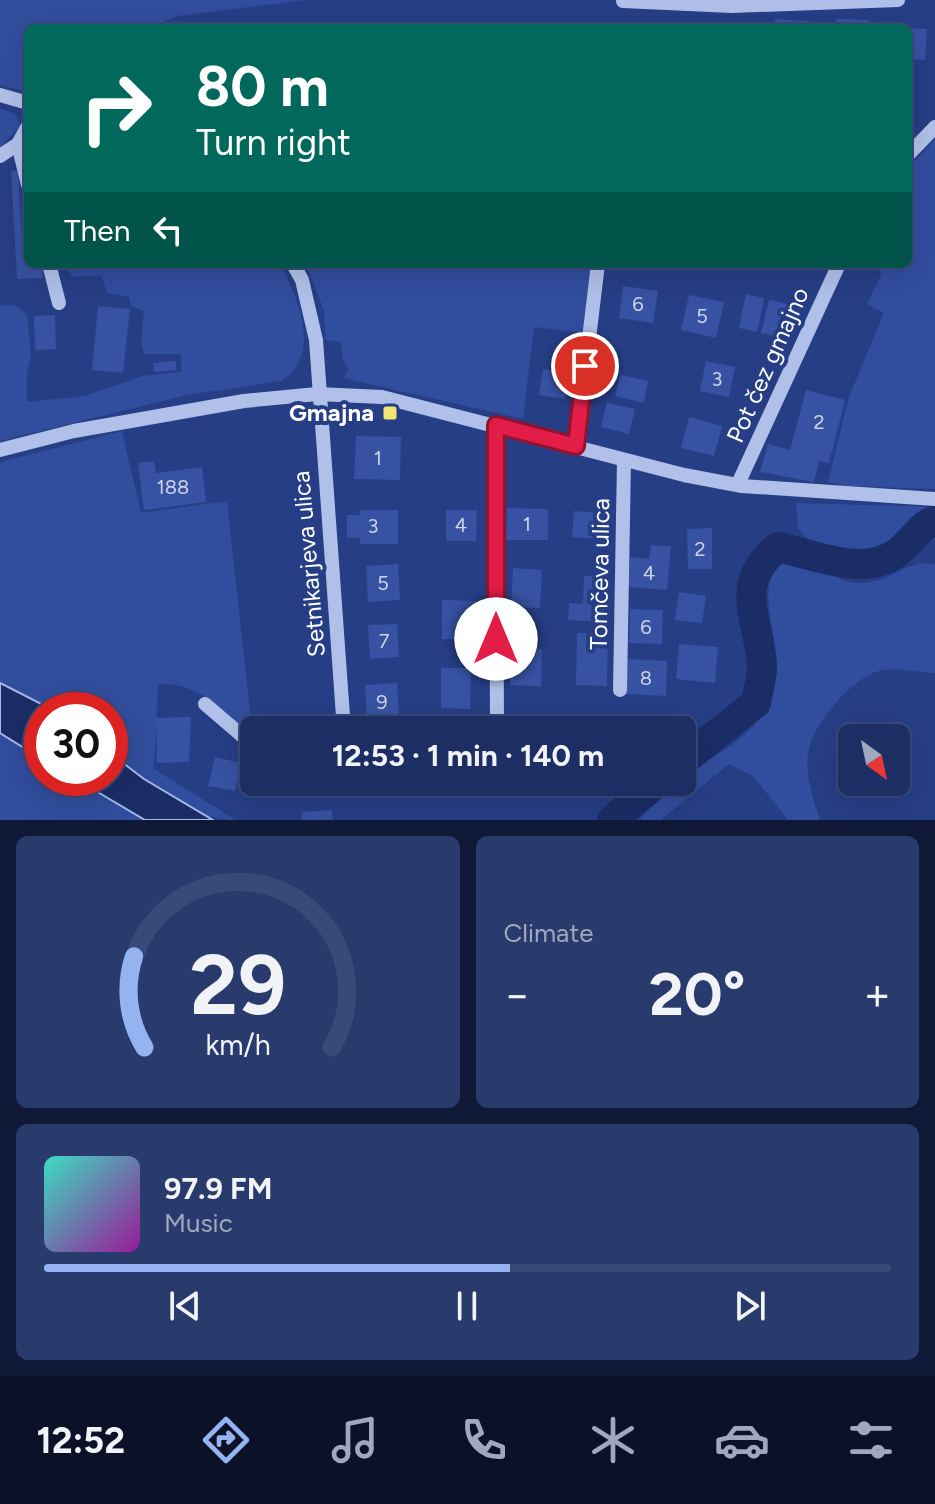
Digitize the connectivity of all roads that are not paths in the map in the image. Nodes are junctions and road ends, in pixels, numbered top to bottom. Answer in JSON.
{"nodes":[{"id":1,"x":898,"y":0,"type":"edge"},
{"id":2,"x":623,"y":1,"type":"edge"},
{"id":3,"x":0,"y":95,"type":"edge"},
{"id":4,"x":24,"y":102,"type":"edge"},
{"id":5,"x":935,"y":127,"type":"edge"},
{"id":6,"x":24,"y":133,"type":"edge"},
{"id":7,"x":18,"y":144,"type":"junction"},
{"id":8,"x":912,"y":151,"type":"edge"},
{"id":9,"x":0,"y":156,"type":"edge"},
{"id":10,"x":24,"y":169,"type":"edge"},
{"id":11,"x":50,"y":268,"type":"edge"},
{"id":12,"x":294,"y":268,"type":"edge"},
{"id":13,"x":598,"y":268,"type":"edge"},
{"id":14,"x":837,"y":268,"type":"edge"},
{"id":15,"x":59,"y":303,"type":"dead end"},
{"id":16,"x":317,"y":394,"type":"junction"},
{"id":17,"x":496,"y":425,"type":"junction"},
{"id":18,"x":576,"y":446,"type":"junction"},
{"id":19,"x":0,"y":450,"type":"edge"},
{"id":20,"x":624,"y":460,"type":"junction"},
{"id":21,"x":738,"y":484,"type":"junction"},
{"id":22,"x":935,"y":499,"type":"edge"},
{"id":23,"x":620,"y":690,"type":"dead end"},
{"id":24,"x":205,"y":704,"type":"dead end"},
{"id":25,"x":343,"y":716,"type":"edge"},
{"id":26,"x":497,"y":716,"type":"edge"},
{"id":27,"x":240,"y":734,"type":"edge"}],
"edges":[{"from":1,"to":2,"type":"street"},
{"from":3,"to":4,"type":"street"},
{"from":5,"to":8,"type":"street"},
{"from":6,"to":7,"type":"street"},
{"from":7,"to":9,"type":"street"},
{"from":7,"to":10,"type":"street"},
{"from":11,"to":15,"type":"street"},
{"from":12,"to":16,"type":"street","name":"Setnikarjeva ulica"},
{"from":13,"to":18,"type":"street"},
{"from":14,"to":21,"type":"street","name":"Pot čez gmajno"},
{"from":16,"to":17,"type":"street"},
{"from":16,"to":19,"type":"street"},
{"from":16,"to":25,"type":"street","name":"Setnikarjeva ulica"},
{"from":17,"to":18,"type":"street"},
{"from":17,"to":26,"type":"street"},
{"from":18,"to":20,"type":"street"},
{"from":20,"to":21,"type":"street"},
{"from":20,"to":23,"type":"street","name":"Tomčeva ulica"},
{"from":21,"to":22,"type":"street"},
{"from":24,"to":27,"type":"street"}]}
